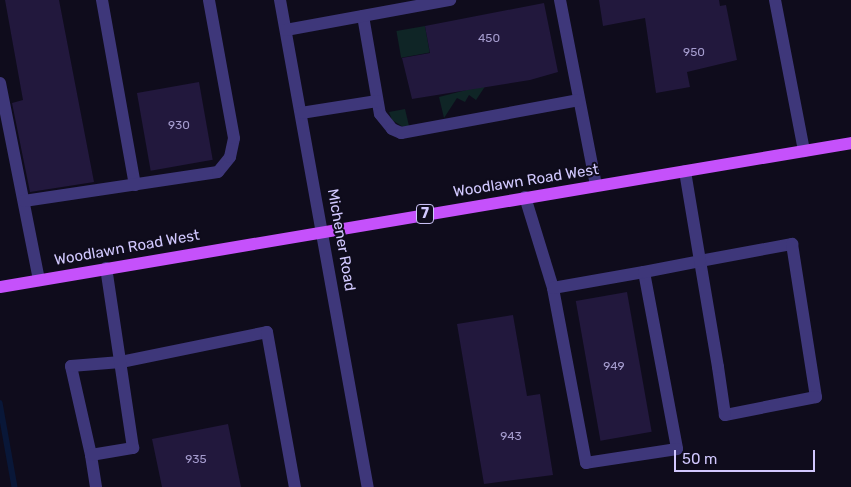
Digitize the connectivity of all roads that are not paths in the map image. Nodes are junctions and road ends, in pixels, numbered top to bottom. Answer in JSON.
{"nodes":[{"id":1,"x":102,"y":0,"type":"edge"},
{"id":2,"x":210,"y":0,"type":"edge"},
{"id":3,"x":280,"y":0,"type":"edge"},
{"id":4,"x":450,"y":0,"type":"edge"},
{"id":5,"x":560,"y":0,"type":"edge"},
{"id":6,"x":775,"y":0,"type":"edge"},
{"id":7,"x":363,"y":16,"type":"junction"},
{"id":8,"x":286,"y":30,"type":"junction"},
{"id":9,"x":0,"y":83,"type":"edge"},
{"id":10,"x":579,"y":100,"type":"junction"},
{"id":11,"x":377,"y":101,"type":"junction"},
{"id":12,"x":301,"y":113,"type":"junction"},
{"id":13,"x":851,"y":143,"type":"edge"},
{"id":14,"x":804,"y":151,"type":"junction"},
{"id":15,"x":686,"y":171,"type":"junction"},
{"id":16,"x":135,"y":185,"type":"junction"},
{"id":17,"x":596,"y":186,"type":"junction"},
{"id":18,"x":525,"y":197,"type":"junction"},
{"id":19,"x":24,"y":201,"type":"junction"},
{"id":20,"x":323,"y":231,"type":"junction"},
{"id":21,"x":700,"y":261,"type":"junction"},
{"id":22,"x":106,"y":268,"type":"junction"},
{"id":23,"x":644,"y":272,"type":"junction"},
{"id":24,"x":39,"y":280,"type":"junction"},
{"id":25,"x":0,"y":287,"type":"edge"},
{"id":26,"x":553,"y":288,"type":"junction"},
{"id":27,"x":121,"y":362,"type":"junction"},
{"id":28,"x":91,"y":455,"type":"junction"},
{"id":29,"x":96,"y":487,"type":"edge"},
{"id":30,"x":295,"y":487,"type":"edge"},
{"id":31,"x":368,"y":487,"type":"edge"}],
"edges":[{"from":1,"to":16,"type":"street"},
{"from":2,"to":16,"type":"street"},
{"from":3,"to":8,"type":"street","name":"Michener Road"},
{"from":4,"to":7,"type":"street"},
{"from":5,"to":10,"type":"street"},
{"from":6,"to":14,"type":"street"},
{"from":7,"to":8,"type":"street"},
{"from":7,"to":11,"type":"street"},
{"from":8,"to":12,"type":"street","name":"Michener Road"},
{"from":9,"to":19,"type":"street"},
{"from":10,"to":11,"type":"street"},
{"from":10,"to":17,"type":"street"},
{"from":11,"to":12,"type":"street"},
{"from":12,"to":20,"type":"street","name":"Michener Road"},
{"from":13,"to":14,"type":"main road","name":"Woodlawn Road West","number":"7"},
{"from":14,"to":15,"type":"main road","name":"Woodlawn Road West","number":"7"},
{"from":15,"to":17,"type":"main road","name":"Woodlawn Road West","number":"7"},
{"from":15,"to":21,"type":"street"},
{"from":16,"to":19,"type":"street"},
{"from":17,"to":18,"type":"main road","name":"Woodlawn Road West","number":"7"},
{"from":18,"to":20,"type":"main road","name":"Woodlawn Road West","number":"7"},
{"from":18,"to":26,"type":"street"},
{"from":19,"to":24,"type":"street"},
{"from":20,"to":22,"type":"main road","name":"Woodlawn Road West","number":"7"},
{"from":20,"to":31,"type":"street","name":"Michener Road"},
{"from":21,"to":21,"type":"street"},
{"from":21,"to":23,"type":"street"},
{"from":22,"to":24,"type":"main road","name":"Woodlawn Road West","number":"7"},
{"from":22,"to":27,"type":"street"},
{"from":23,"to":26,"type":"street"},
{"from":23,"to":26,"type":"street"},
{"from":24,"to":25,"type":"main road","name":"Woodlawn Road West","number":"7"},
{"from":27,"to":28,"type":"street"},
{"from":27,"to":28,"type":"street"},
{"from":27,"to":30,"type":"street"},
{"from":28,"to":29,"type":"street"}]}
